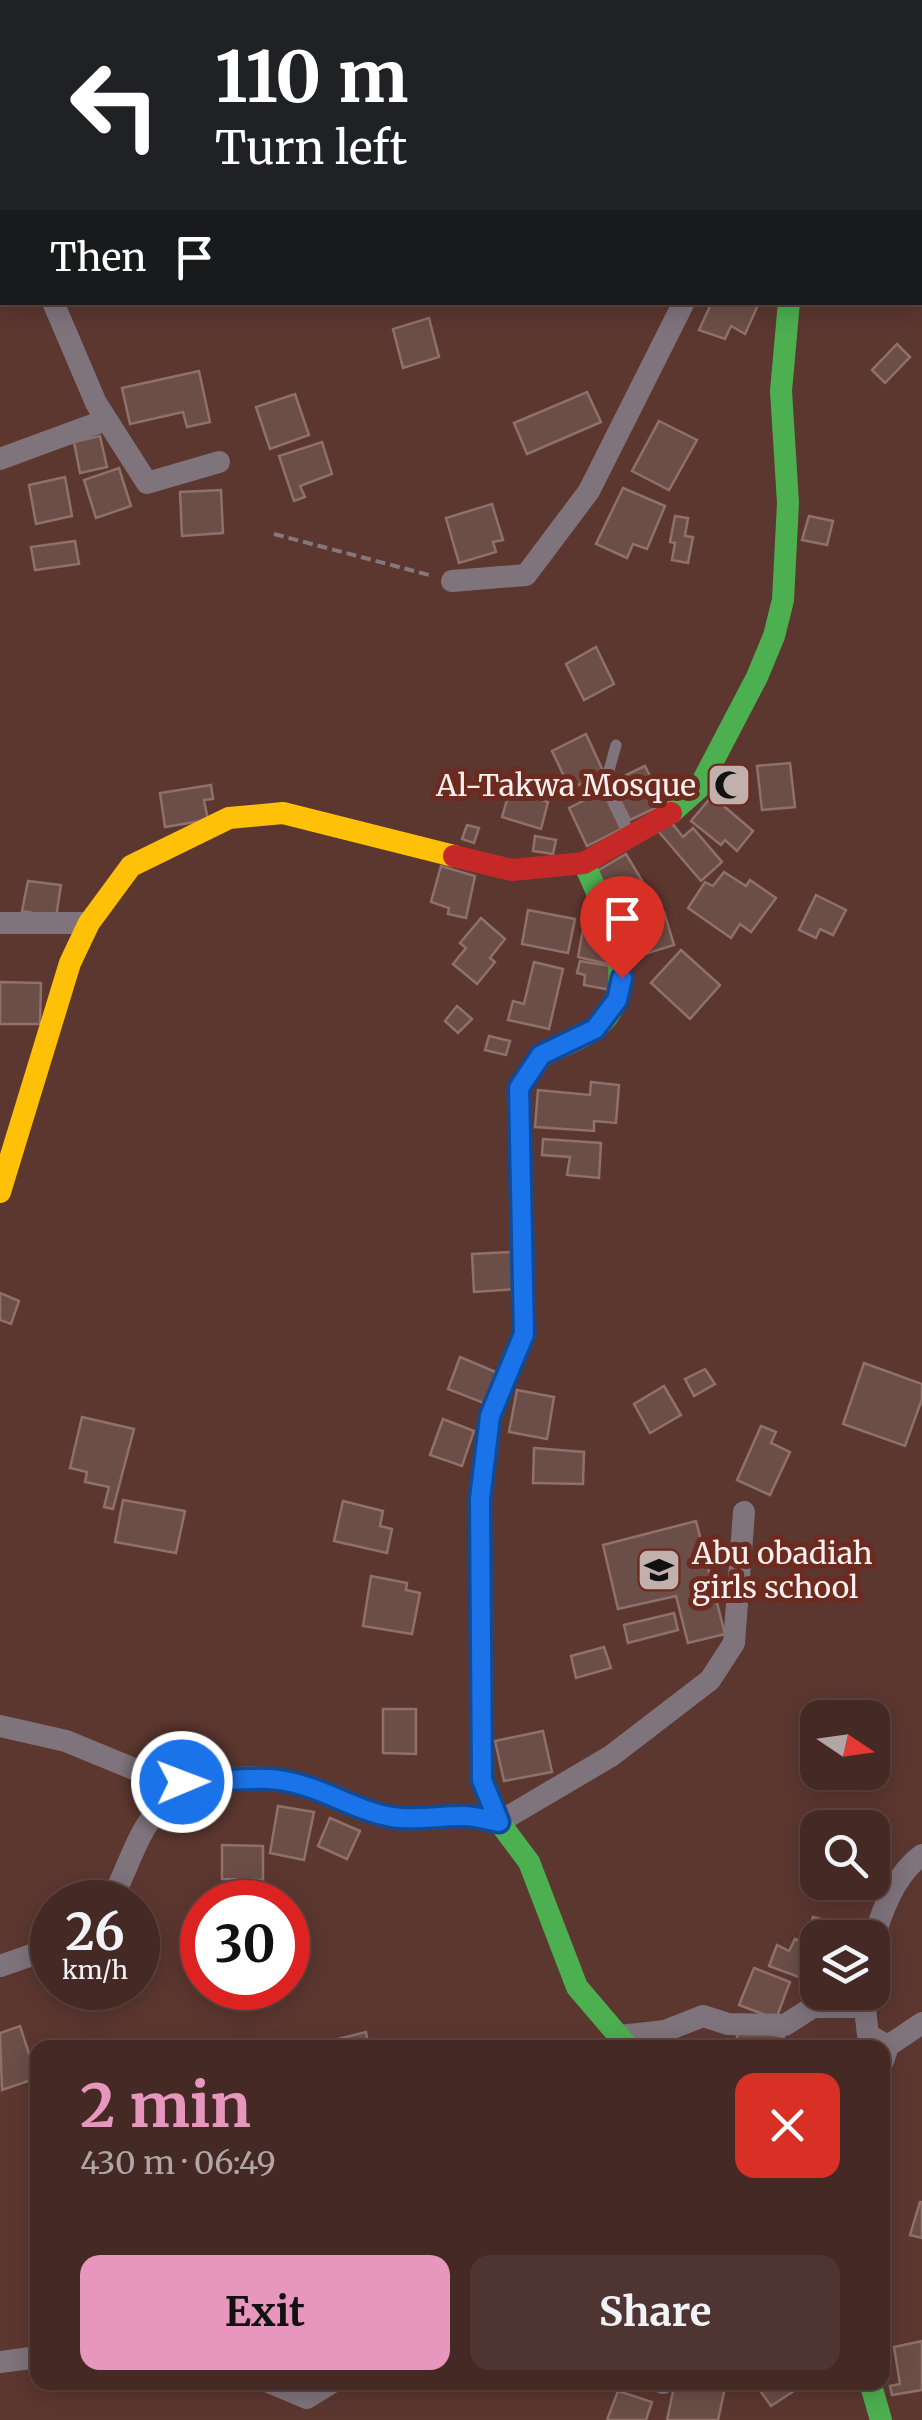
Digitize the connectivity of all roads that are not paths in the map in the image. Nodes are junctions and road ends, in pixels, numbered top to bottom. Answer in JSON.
{"nodes":[{"id":1,"x":54,"y":305,"type":"edge"},
{"id":2,"x":682,"y":305,"type":"edge"},
{"id":3,"x":789,"y":305,"type":"edge"},
{"id":4,"x":106,"y":420,"type":"junction"},
{"id":5,"x":0,"y":459,"type":"edge"},
{"id":6,"x":219,"y":462,"type":"dead end"},
{"id":7,"x":452,"y":581,"type":"road end"},
{"id":8,"x":616,"y":745,"type":"dead end"},
{"id":9,"x":631,"y":836,"type":"junction"},
{"id":10,"x":584,"y":863,"type":"junction"},
{"id":11,"x":0,"y":923,"type":"edge"},
{"id":12,"x":89,"y":923,"type":"junction"},
{"id":13,"x":1,"y":1185,"type":"edge"},
{"id":14,"x":744,"y":1512,"type":"dead end"},
{"id":15,"x":0,"y":1726,"type":"edge"},
{"id":16,"x":207,"y":1784,"type":"junction"},
{"id":17,"x":499,"y":1822,"type":"junction"},
{"id":18,"x":922,"y":1856,"type":"edge"},
{"id":19,"x":121,"y":1880,"type":"edge"},
{"id":20,"x":879,"y":1920,"type":"edge"},
{"id":21,"x":30,"y":1956,"type":"edge"},
{"id":22,"x":0,"y":1966,"type":"edge"},
{"id":23,"x":806,"y":2010,"type":"edge"},
{"id":24,"x":865,"y":2010,"type":"edge"},
{"id":25,"x":922,"y":2023,"type":"edge"},
{"id":26,"x":623,"y":2040,"type":"edge"},
{"id":27,"x":632,"y":2040,"type":"edge"},
{"id":28,"x":872,"y":2040,"type":"edge"},
{"id":29,"x":890,"y":2050,"type":"edge"},
{"id":30,"x":30,"y":2358,"type":"edge"},
{"id":31,"x":0,"y":2362,"type":"edge"},
{"id":32,"x":288,"y":2390,"type":"edge"},
{"id":33,"x":319,"y":2390,"type":"edge"},
{"id":34,"x":872,"y":2390,"type":"edge"},
{"id":35,"x":881,"y":2420,"type":"edge"}],
"edges":[{"from":1,"to":4,"type":"street"},
{"from":2,"to":7,"type":"street"},
{"from":3,"to":9,"type":"street"},
{"from":4,"to":5,"type":"street"},
{"from":4,"to":6,"type":"street"},
{"from":8,"to":9,"type":"lane"},
{"from":9,"to":10,"type":"street"},
{"from":10,"to":12,"type":"street"},
{"from":10,"to":17,"type":"street"},
{"from":11,"to":12,"type":"street"},
{"from":12,"to":13,"type":"street"},
{"from":14,"to":17,"type":"street"},
{"from":15,"to":16,"type":"street"},
{"from":16,"to":17,"type":"street"},
{"from":16,"to":19,"type":"street"},
{"from":17,"to":26,"type":"street"},
{"from":18,"to":20,"type":"street"},
{"from":21,"to":22,"type":"street"},
{"from":23,"to":27,"type":"street"},
{"from":24,"to":28,"type":"street"},
{"from":25,"to":29,"type":"street"},
{"from":30,"to":31,"type":"street"},
{"from":32,"to":33,"type":"street"},
{"from":34,"to":35,"type":"street"}]}
